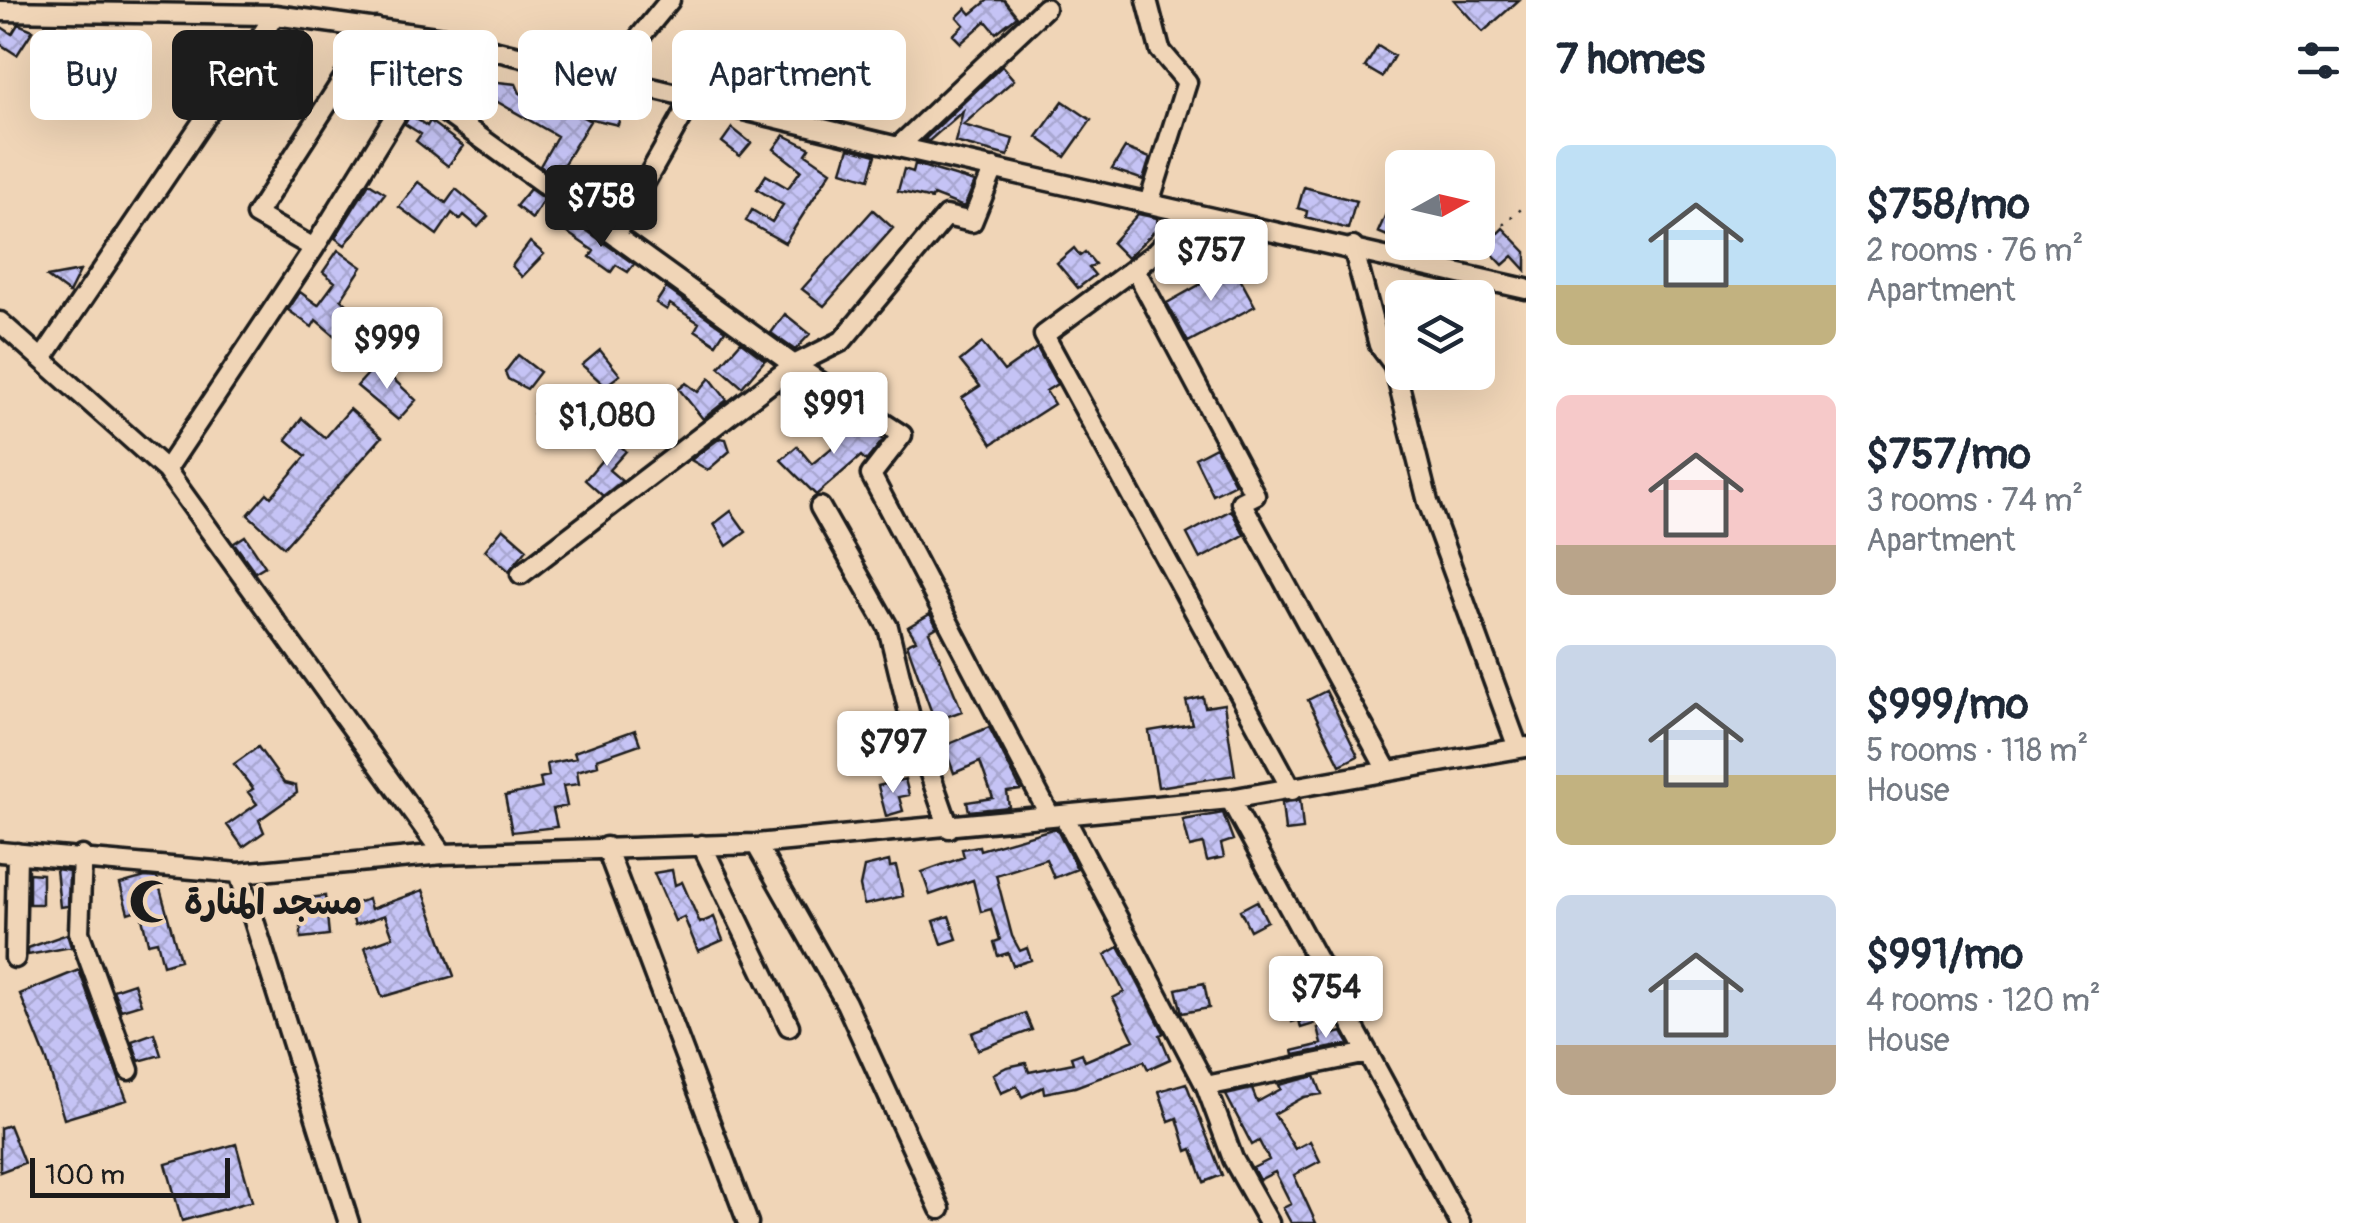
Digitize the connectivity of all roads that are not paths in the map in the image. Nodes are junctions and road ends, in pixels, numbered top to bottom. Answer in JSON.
{"nodes":[{"id":1,"x":670,"y":0,"type":"edge"},
{"id":2,"x":1147,"y":0,"type":"edge"},
{"id":3,"x":179,"y":6,"type":"edge"},
{"id":4,"x":1045,"y":8,"type":"dead end"},
{"id":5,"x":0,"y":12,"type":"edge"},
{"id":6,"x":275,"y":15,"type":"junction"},
{"id":7,"x":376,"y":28,"type":"junction"},
{"id":8,"x":389,"y":30,"type":"edge"},
{"id":9,"x":645,"y":30,"type":"edge"},
{"id":10,"x":394,"y":120,"type":"edge"},
{"id":11,"x":456,"y":120,"type":"edge"},
{"id":12,"x":680,"y":120,"type":"edge"},
{"id":13,"x":784,"y":120,"type":"edge"},
{"id":14,"x":898,"y":147,"type":"junction"},
{"id":15,"x":994,"y":168,"type":"junction"},
{"id":16,"x":1149,"y":203,"type":"junction"},
{"id":17,"x":1193,"y":215,"type":"junction"},
{"id":18,"x":615,"y":235,"type":"junction"},
{"id":19,"x":1352,"y":247,"type":"junction"},
{"id":20,"x":314,"y":248,"type":"junction"},
{"id":21,"x":1135,"y":269,"type":"junction"},
{"id":22,"x":1526,"y":289,"type":"edge"},
{"id":23,"x":0,"y":322,"type":"edge"},
{"id":24,"x":42,"y":358,"type":"junction"},
{"id":25,"x":794,"y":364,"type":"junction"},
{"id":26,"x":166,"y":470,"type":"junction"},
{"id":27,"x":820,"y":507,"type":"dead end"},
{"id":28,"x":521,"y":574,"type":"dead end"},
{"id":29,"x":1522,"y":748,"type":"edge"},
{"id":30,"x":1387,"y":770,"type":"junction"},
{"id":31,"x":1292,"y":790,"type":"junction"},
{"id":32,"x":1230,"y":799,"type":"junction"},
{"id":33,"x":1057,"y":816,"type":"junction"},
{"id":34,"x":949,"y":828,"type":"junction"},
{"id":35,"x":756,"y":844,"type":"junction"},
{"id":36,"x":606,"y":846,"type":"junction"},
{"id":37,"x":702,"y":846,"type":"junction"},
{"id":38,"x":9,"y":852,"type":"edge"},
{"id":39,"x":443,"y":854,"type":"junction"},
{"id":40,"x":82,"y":856,"type":"junction"},
{"id":41,"x":239,"y":873,"type":"junction"},
{"id":42,"x":15,"y":958,"type":"dead end"},
{"id":43,"x":789,"y":1026,"type":"dead end"},
{"id":44,"x":1368,"y":1052,"type":"junction"},
{"id":45,"x":129,"y":1070,"type":"dead end"},
{"id":46,"x":1206,"y":1086,"type":"junction"},
{"id":47,"x":940,"y":1208,"type":"dead end"},
{"id":48,"x":1456,"y":1222,"type":"edge"},
{"id":49,"x":349,"y":1223,"type":"edge"},
{"id":50,"x":748,"y":1223,"type":"edge"},
{"id":51,"x":1270,"y":1223,"type":"edge"}],
"edges":[{"from":1,"to":9,"type":"street"},
{"from":2,"to":16,"type":"street"},
{"from":3,"to":5,"type":"street"},
{"from":3,"to":6,"type":"street"},
{"from":4,"to":14,"type":"street"},
{"from":6,"to":7,"type":"street"},
{"from":6,"to":24,"type":"street"},
{"from":7,"to":8,"type":"street"},
{"from":7,"to":20,"type":"street"},
{"from":10,"to":20,"type":"street"},
{"from":11,"to":18,"type":"street"},
{"from":12,"to":18,"type":"street"},
{"from":13,"to":14,"type":"street"},
{"from":14,"to":15,"type":"street"},
{"from":15,"to":16,"type":"street"},
{"from":15,"to":25,"type":"street"},
{"from":16,"to":17,"type":"street"},
{"from":17,"to":19,"type":"street"},
{"from":17,"to":21,"type":"street"},
{"from":18,"to":25,"type":"street"},
{"from":19,"to":22,"type":"street"},
{"from":19,"to":29,"type":"street"},
{"from":20,"to":26,"type":"street"},
{"from":21,"to":30,"type":"street"},
{"from":21,"to":31,"type":"street"},
{"from":23,"to":24,"type":"street"},
{"from":24,"to":26,"type":"street"},
{"from":25,"to":28,"type":"street"},
{"from":25,"to":33,"type":"street"},
{"from":26,"to":39,"type":"street"},
{"from":27,"to":34,"type":"street"},
{"from":29,"to":30,"type":"street"},
{"from":30,"to":31,"type":"street"},
{"from":31,"to":32,"type":"street"},
{"from":32,"to":33,"type":"street"},
{"from":32,"to":44,"type":"street"},
{"from":33,"to":34,"type":"street"},
{"from":33,"to":46,"type":"street"},
{"from":34,"to":35,"type":"street"},
{"from":35,"to":37,"type":"street"},
{"from":35,"to":47,"type":"street"},
{"from":36,"to":37,"type":"street"},
{"from":36,"to":39,"type":"street"},
{"from":36,"to":50,"type":"street"},
{"from":37,"to":43,"type":"street"},
{"from":38,"to":40,"type":"street"},
{"from":38,"to":42,"type":"street"},
{"from":39,"to":41,"type":"street"},
{"from":40,"to":41,"type":"street"},
{"from":40,"to":45,"type":"street"},
{"from":41,"to":49,"type":"street"},
{"from":44,"to":46,"type":"street"},
{"from":44,"to":48,"type":"street"},
{"from":46,"to":51,"type":"street"}]}
